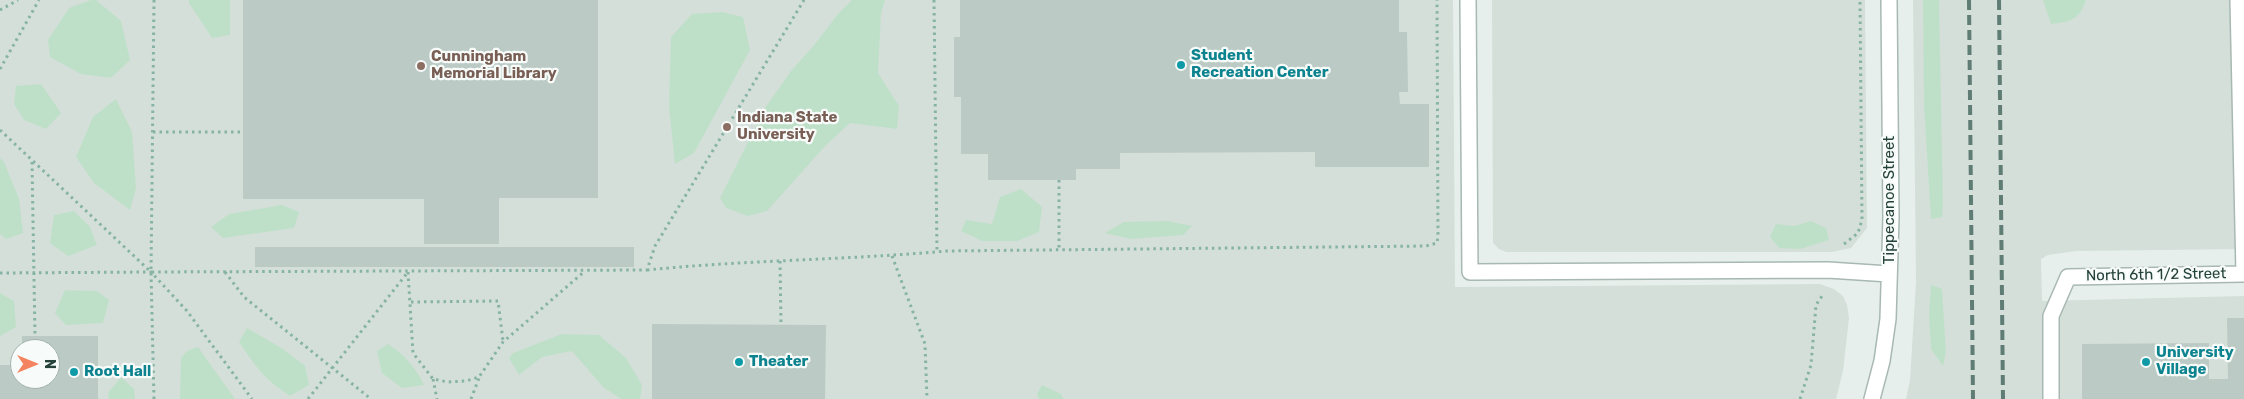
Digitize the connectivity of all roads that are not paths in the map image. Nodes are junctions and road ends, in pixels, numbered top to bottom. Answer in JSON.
{"nodes":[{"id":1,"x":1468,"y":0,"type":"edge"},
{"id":2,"x":1889,"y":0,"type":"edge"},
{"id":3,"x":2238,"y":0,"type":"edge"},
{"id":4,"x":1889,"y":274,"type":"junction"},
{"id":5,"x":2244,"y":274,"type":"edge"},
{"id":6,"x":1872,"y":399,"type":"edge"},
{"id":7,"x":2051,"y":399,"type":"edge"}],
"edges":[{"from":1,"to":4,"type":"street"},
{"from":2,"to":4,"type":"street","name":"Tippecanoe Street"},
{"from":3,"to":5,"type":"street"},
{"from":4,"to":6,"type":"street","name":"Tippecanoe Street"},
{"from":5,"to":7,"type":"street","name":"North 6th 1/2 Street"}]}
